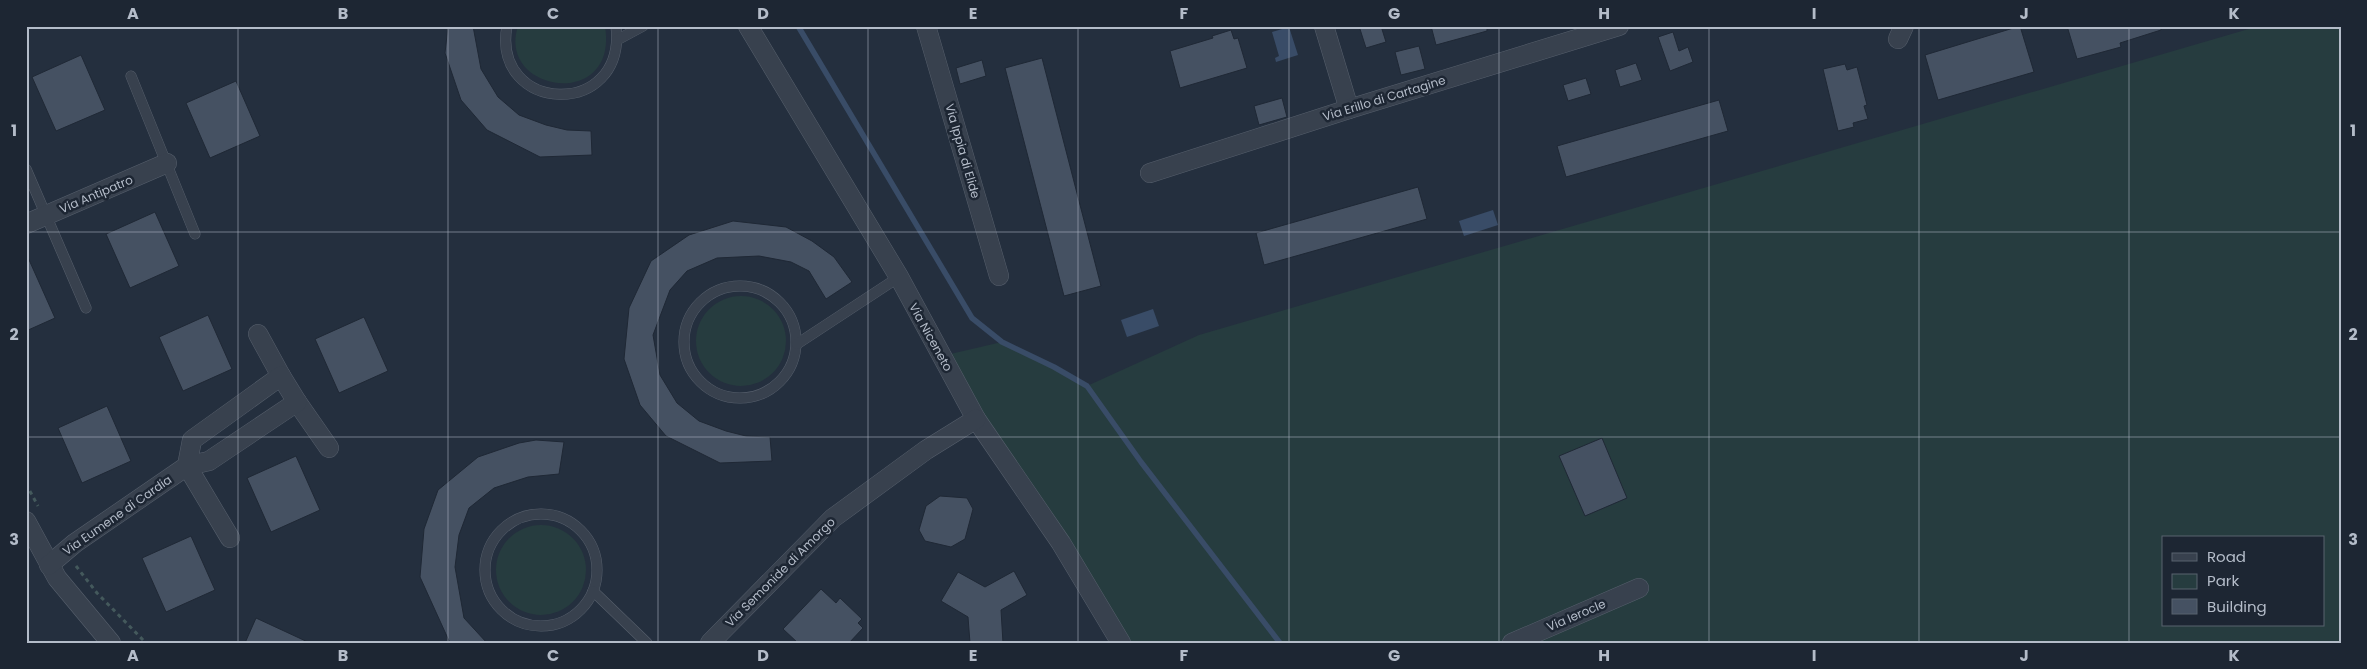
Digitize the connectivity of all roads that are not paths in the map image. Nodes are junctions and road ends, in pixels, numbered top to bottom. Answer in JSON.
{"nodes":[{"id":1,"x":507,"y":26,"type":"edge"},
{"id":2,"x":616,"y":26,"type":"edge"},
{"id":3,"x":643,"y":26,"type":"edge"},
{"id":4,"x":748,"y":26,"type":"edge"},
{"id":5,"x":926,"y":26,"type":"edge"},
{"id":6,"x":1324,"y":26,"type":"edge"},
{"id":7,"x":1619,"y":26,"type":"edge"},
{"id":8,"x":1592,"y":30,"type":"edge"},
{"id":9,"x":617,"y":40,"type":"junction"},
{"id":10,"x":131,"y":76,"type":"dead end"},
{"id":11,"x":1349,"y":109,"type":"junction"},
{"id":12,"x":166,"y":163,"type":"junction"},
{"id":13,"x":26,"y":169,"type":"edge"},
{"id":14,"x":1150,"y":173,"type":"dead end"},
{"id":15,"x":47,"y":215,"type":"junction"},
{"id":16,"x":26,"y":224,"type":"edge"},
{"id":17,"x":195,"y":234,"type":"dead end"},
{"id":18,"x":999,"y":276,"type":"dead end"},
{"id":19,"x":899,"y":277,"type":"junction"},
{"id":20,"x":86,"y":308,"type":"dead end"},
{"id":21,"x":258,"y":334,"type":"dead end"},
{"id":22,"x":796,"y":344,"type":"junction"},
{"id":23,"x":281,"y":376,"type":"junction"},
{"id":24,"x":297,"y":402,"type":"junction"},
{"id":25,"x":976,"y":419,"type":"junction"},
{"id":26,"x":328,"y":448,"type":"dead end"},
{"id":27,"x":187,"y":466,"type":"junction"},
{"id":28,"x":34,"y":517,"type":"edge"},
{"id":29,"x":230,"y":538,"type":"dead end"},
{"id":30,"x":49,"y":565,"type":"junction"},
{"id":31,"x":1639,"y":588,"type":"dead end"},
{"id":32,"x":593,"y":591,"type":"junction"},
{"id":33,"x":714,"y":641,"type":"edge"},
{"id":34,"x":111,"y":643,"type":"edge"},
{"id":35,"x":647,"y":643,"type":"edge"},
{"id":36,"x":1121,"y":643,"type":"edge"},
{"id":37,"x":1512,"y":643,"type":"edge"}],
"edges":[{"from":1,"to":9,"type":"lane"},
{"from":2,"to":9,"type":"lane"},
{"from":3,"to":9,"type":"lane"},
{"from":4,"to":19,"type":"street","name":"Via Niceneto"},
{"from":5,"to":18,"type":"street","name":"Via Ippia di Elide"},
{"from":6,"to":11,"type":"street"},
{"from":7,"to":8,"type":"street","name":"Via Erillo di Cartagine"},
{"from":8,"to":11,"type":"street","name":"Via Erillo di Cartagine"},
{"from":10,"to":12,"type":"lane"},
{"from":11,"to":14,"type":"street","name":"Via Erillo di Cartagine"},
{"from":12,"to":15,"type":"street","name":"Via Antipatro"},
{"from":12,"to":17,"type":"lane"},
{"from":13,"to":15,"type":"lane"},
{"from":15,"to":16,"type":"street","name":"Via Antipatro"},
{"from":15,"to":20,"type":"lane"},
{"from":19,"to":22,"type":"lane"},
{"from":19,"to":25,"type":"street","name":"Via Niceneto"},
{"from":21,"to":23,"type":"street"},
{"from":22,"to":22,"type":"lane"},
{"from":23,"to":24,"type":"street"},
{"from":23,"to":27,"type":"street"},
{"from":24,"to":26,"type":"street"},
{"from":24,"to":27,"type":"street","name":"Via Eumene di Cardia"},
{"from":25,"to":33,"type":"street","name":"Via Semonide di Amorgo"},
{"from":25,"to":36,"type":"street","name":"Via Niceneto"},
{"from":27,"to":29,"type":"street"},
{"from":27,"to":30,"type":"street","name":"Via Eumene di Cardia"},
{"from":28,"to":30,"type":"street"},
{"from":30,"to":34,"type":"street"},
{"from":31,"to":37,"type":"street","name":"Via Ierocle"},
{"from":32,"to":32,"type":"lane"},
{"from":32,"to":35,"type":"lane"}]}
